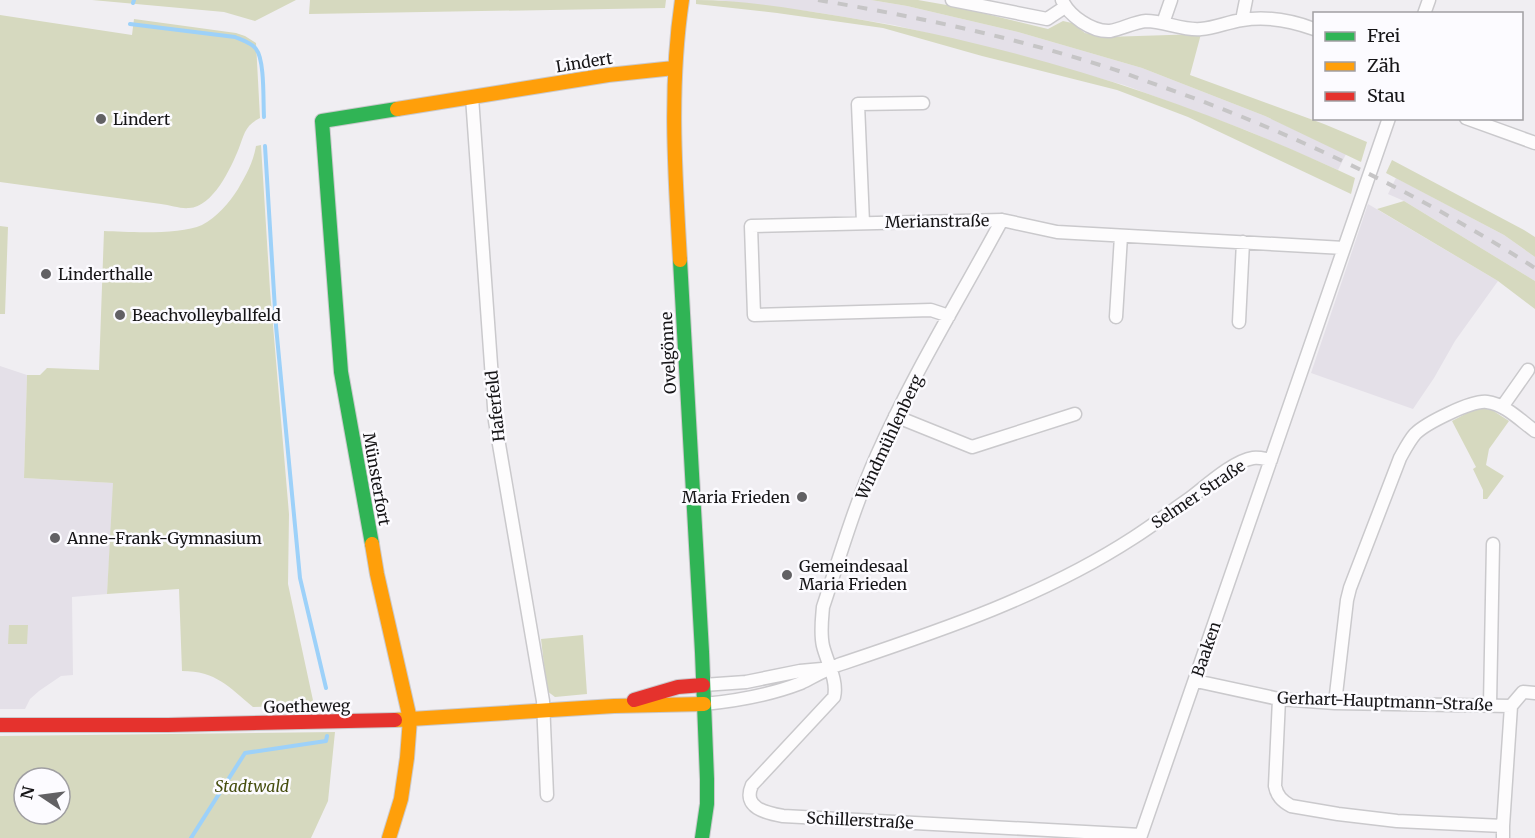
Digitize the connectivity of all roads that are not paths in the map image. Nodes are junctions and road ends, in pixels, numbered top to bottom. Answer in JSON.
{"nodes":[{"id":1,"x":682,"y":0,"type":"edge"},
{"id":2,"x":952,"y":0,"type":"edge"},
{"id":3,"x":1171,"y":0,"type":"edge"},
{"id":4,"x":1246,"y":0,"type":"edge"},
{"id":5,"x":1064,"y":4,"type":"edge"},
{"id":6,"x":1242,"y":20,"type":"junction"},
{"id":7,"x":1163,"y":23,"type":"junction"},
{"id":8,"x":1313,"y":28,"type":"edge"},
{"id":9,"x":674,"y":68,"type":"junction"},
{"id":10,"x":472,"y":97,"type":"junction"},
{"id":11,"x":922,"y":103,"type":"dead end"},
{"id":12,"x":1388,"y":120,"type":"edge"},
{"id":13,"x":1472,"y":120,"type":"edge"},
{"id":14,"x":322,"y":121,"type":"joint"},
{"id":15,"x":1535,"y":143,"type":"edge"},
{"id":16,"x":1002,"y":220,"type":"junction"},
{"id":17,"x":863,"y":223,"type":"junction"},
{"id":18,"x":1121,"y":236,"type":"junction"},
{"id":19,"x":1243,"y":242,"type":"junction"},
{"id":20,"x":1344,"y":248,"type":"junction"},
{"id":21,"x":949,"y":316,"type":"junction"},
{"id":22,"x":1116,"y":317,"type":"dead end"},
{"id":23,"x":1239,"y":322,"type":"dead end"},
{"id":24,"x":1528,"y":370,"type":"dead end"},
{"id":25,"x":1502,"y":407,"type":"junction"},
{"id":26,"x":1076,"y":414,"type":"dead end"},
{"id":27,"x":895,"y":417,"type":"junction"},
{"id":28,"x":1535,"y":431,"type":"edge"},
{"id":29,"x":1271,"y":460,"type":"junction"},
{"id":30,"x":1493,"y":544,"type":"dead end"},
{"id":31,"x":830,"y":668,"type":"junction"},
{"id":32,"x":1196,"y":681,"type":"junction"},
{"id":33,"x":703,"y":685,"type":"junction"},
{"id":34,"x":1535,"y":693,"type":"edge"},
{"id":35,"x":1279,"y":699,"type":"junction"},
{"id":36,"x":1335,"y":703,"type":"junction"},
{"id":37,"x":704,"y":704,"type":"junction"},
{"id":38,"x":1490,"y":705,"type":"junction"},
{"id":39,"x":614,"y":706,"type":"junction"},
{"id":40,"x":1511,"y":706,"type":"junction"},
{"id":41,"x":544,"y":711,"type":"junction"},
{"id":42,"x":410,"y":719,"type":"junction"},
{"id":43,"x":0,"y":725,"type":"edge"},
{"id":44,"x":547,"y":795,"type":"dead end"},
{"id":45,"x":1503,"y":832,"type":"edge"},
{"id":46,"x":1141,"y":836,"type":"edge"},
{"id":47,"x":389,"y":838,"type":"edge"},
{"id":48,"x":702,"y":838,"type":"edge"}],
"edges":[{"from":1,"to":9,"type":"street","name":"Ovelgönne"},
{"from":2,"to":5,"type":"street"},
{"from":3,"to":7,"type":"street"},
{"from":4,"to":6,"type":"street"},
{"from":5,"to":7,"type":"street"},
{"from":6,"to":7,"type":"street"},
{"from":6,"to":8,"type":"street"},
{"from":9,"to":10,"type":"street","name":"Lindert"},
{"from":9,"to":33,"type":"street","name":"Ovelgönne"},
{"from":10,"to":14,"type":"street","name":"Lindert"},
{"from":10,"to":41,"type":"street","name":"Haferfeld"},
{"from":11,"to":17,"type":"street"},
{"from":12,"to":20,"type":"street"},
{"from":13,"to":15,"type":"street"},
{"from":14,"to":42,"type":"street","name":"Münsterfort"},
{"from":16,"to":17,"type":"street","name":"Merianstraße"},
{"from":16,"to":18,"type":"street","name":"Merianstraße"},
{"from":16,"to":21,"type":"street","name":"Windmühlenberg"},
{"from":17,"to":21,"type":"street","name":"Merianstraße"},
{"from":18,"to":19,"type":"street","name":"Merianstraße"},
{"from":18,"to":22,"type":"street"},
{"from":19,"to":20,"type":"street","name":"Merianstraße"},
{"from":19,"to":23,"type":"street"},
{"from":20,"to":29,"type":"street"},
{"from":21,"to":27,"type":"street","name":"Windmühlenberg"},
{"from":24,"to":25,"type":"street"},
{"from":25,"to":28,"type":"street"},
{"from":25,"to":36,"type":"street"},
{"from":26,"to":27,"type":"street"},
{"from":27,"to":31,"type":"street","name":"Windmühlenberg"},
{"from":29,"to":31,"type":"street","name":"Selmer Straße"},
{"from":29,"to":32,"type":"street","name":"Baaken"},
{"from":30,"to":38,"type":"street"},
{"from":31,"to":33,"type":"street","name":"Selmer Straße"},
{"from":31,"to":37,"type":"street","name":"Selmer Straße"},
{"from":31,"to":46,"type":"street","name":"Schillerstraße"},
{"from":32,"to":35,"type":"street","name":"Gerhart-Hauptmann-Straße"},
{"from":32,"to":46,"type":"street","name":"Baaken"},
{"from":33,"to":37,"type":"street","name":"Ovelgönne"},
{"from":33,"to":39,"type":"street","name":"Goetheweg"},
{"from":34,"to":40,"type":"street","name":"Gerhart-Hauptmann-Straße"},
{"from":35,"to":36,"type":"street","name":"Gerhart-Hauptmann-Straße"},
{"from":35,"to":45,"type":"street"},
{"from":36,"to":38,"type":"street","name":"Gerhart-Hauptmann-Straße"},
{"from":37,"to":39,"type":"street","name":"Goetheweg"},
{"from":37,"to":48,"type":"street","name":"Ovelgönne"},
{"from":38,"to":40,"type":"street","name":"Gerhart-Hauptmann-Straße"},
{"from":39,"to":41,"type":"street","name":"Goetheweg"},
{"from":40,"to":45,"type":"street"},
{"from":41,"to":42,"type":"street","name":"Goetheweg"},
{"from":41,"to":44,"type":"street","name":"Haferfeld"},
{"from":42,"to":43,"type":"street","name":"Goetheweg"},
{"from":42,"to":47,"type":"street","name":"Münsterfort"}]}
